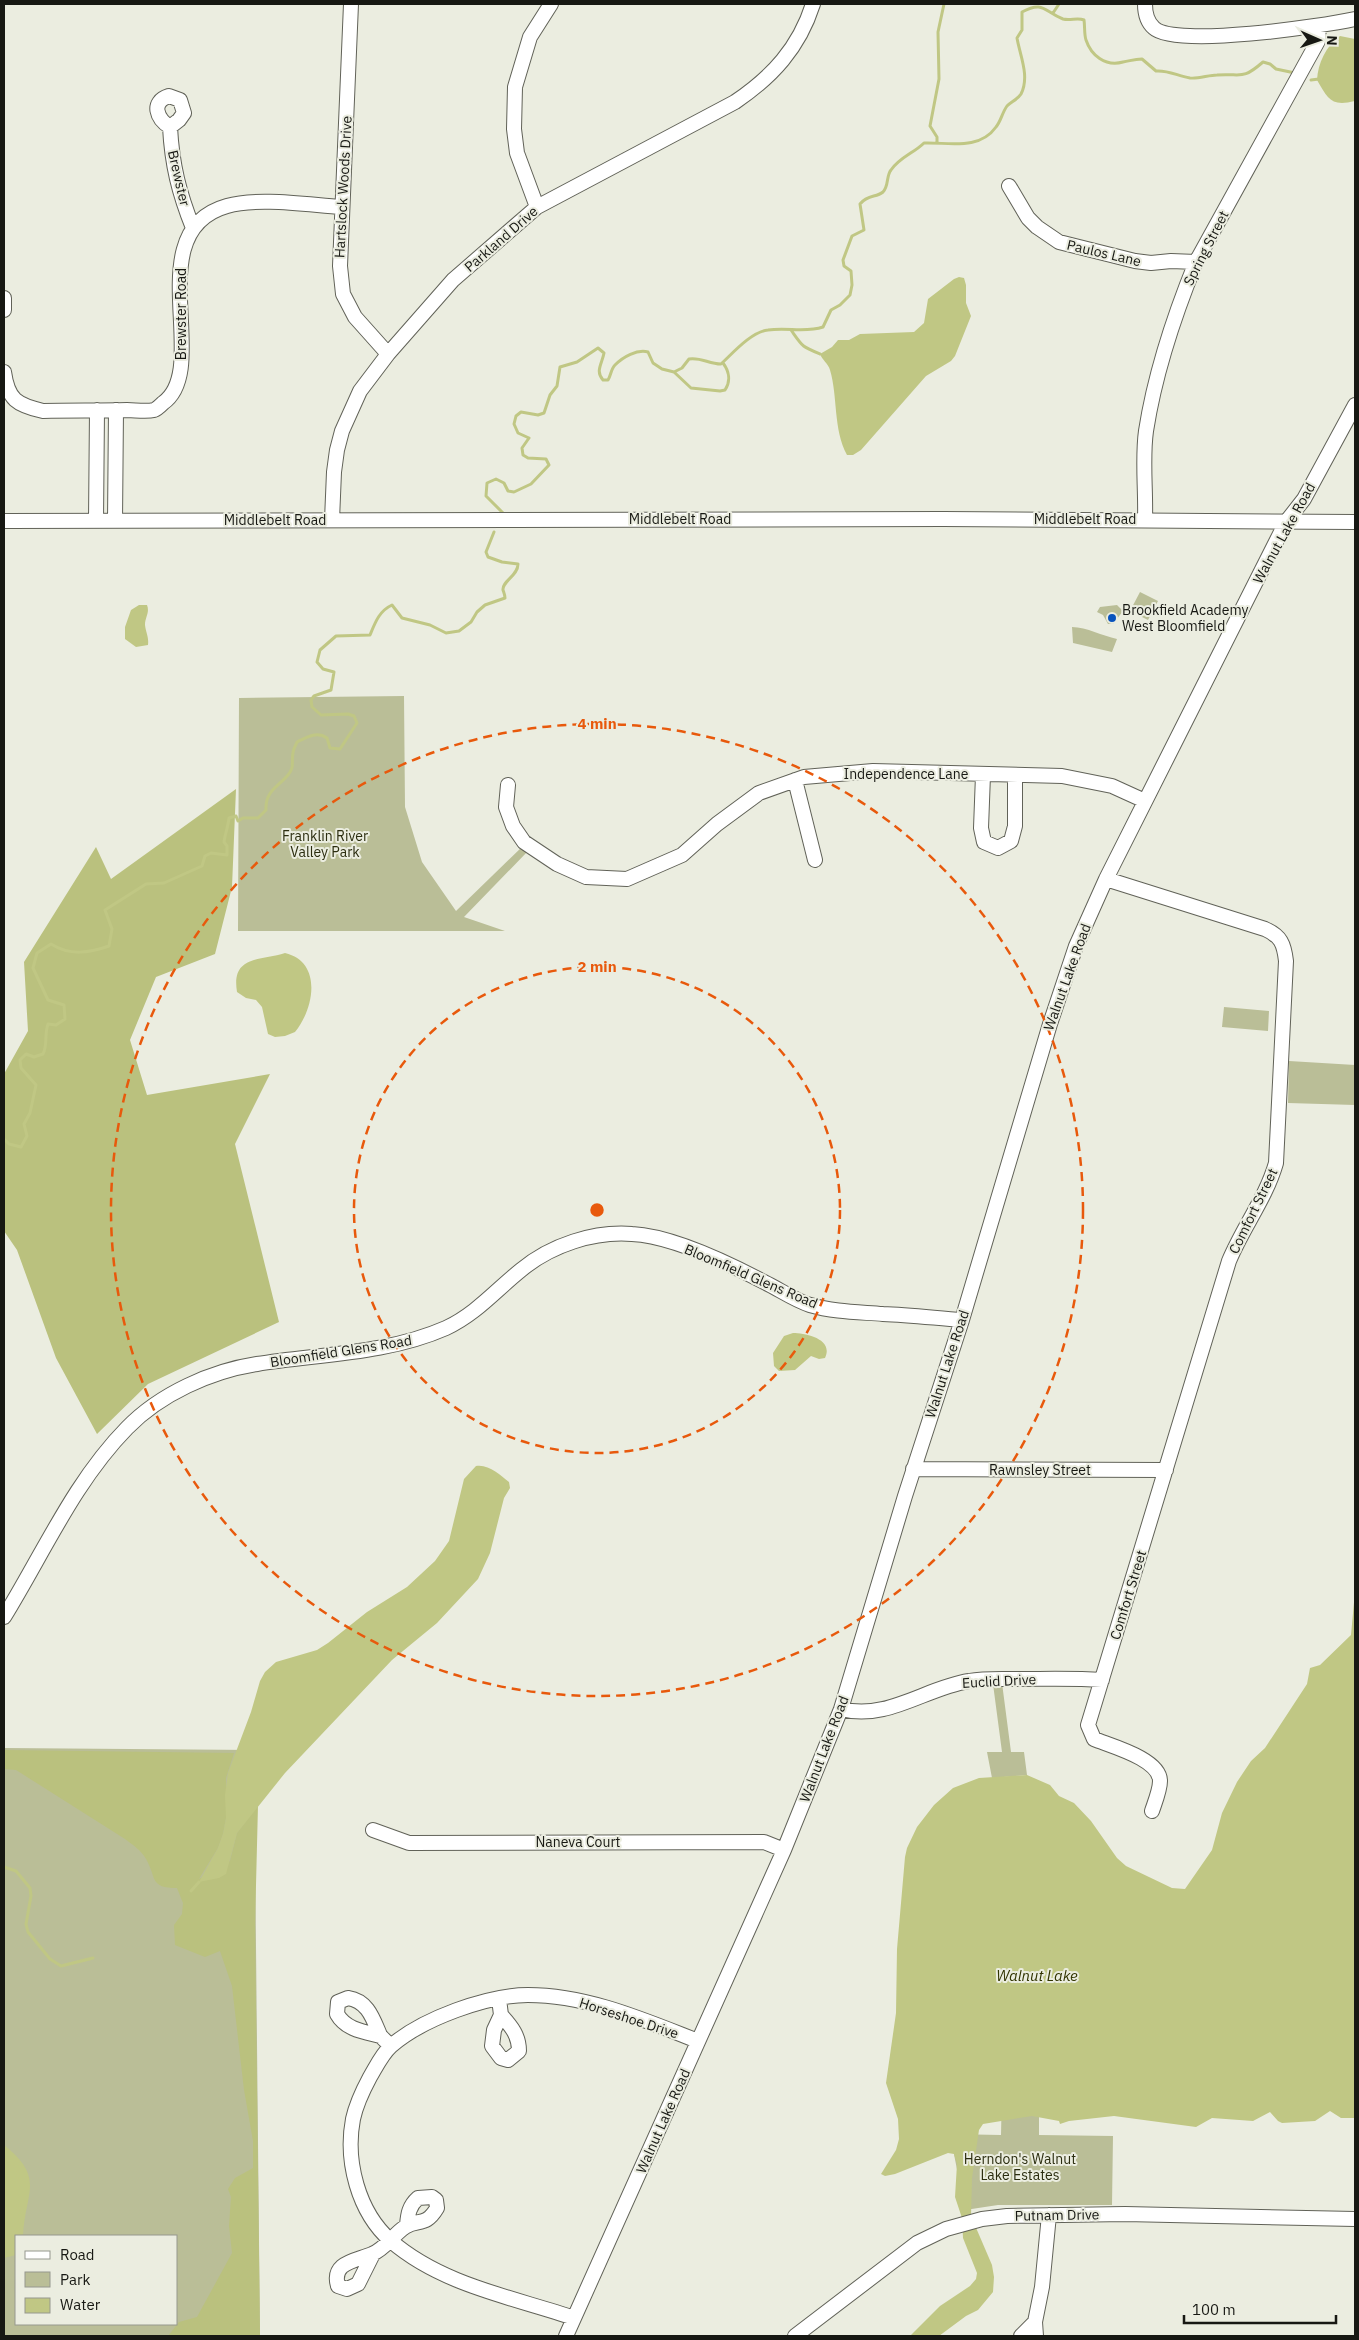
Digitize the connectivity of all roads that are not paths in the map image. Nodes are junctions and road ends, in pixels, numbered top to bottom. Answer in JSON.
{"nodes":[{"id":1,"x":351,"y":4,"type":"edge"},
{"id":2,"x":551,"y":4,"type":"edge"},
{"id":3,"x":813,"y":4,"type":"edge"},
{"id":4,"x":1145,"y":4,"type":"edge"},
{"id":5,"x":1355,"y":19,"type":"edge"},
{"id":6,"x":1319,"y":26,"type":"junction"},
{"id":7,"x":170,"y":127,"type":"dead end"},
{"id":8,"x":1009,"y":186,"type":"dead end"},
{"id":9,"x":342,"y":207,"type":"junction"},
{"id":10,"x":537,"y":207,"type":"junction"},
{"id":11,"x":194,"y":228,"type":"junction"},
{"id":12,"x":1196,"y":262,"type":"junction"},
{"id":13,"x":4,"y":298,"type":"edge"},
{"id":14,"x":4,"y":310,"type":"edge"},
{"id":15,"x":388,"y":354,"type":"junction"},
{"id":16,"x":4,"y":372,"type":"edge"},
{"id":17,"x":1355,"y":405,"type":"edge"},
{"id":18,"x":106,"y":410,"type":"junction"},
{"id":19,"x":1145,"y":519,"type":"junction"},
{"id":20,"x":332,"y":520,"type":"junction"},
{"id":21,"x":4,"y":521,"type":"edge"},
{"id":22,"x":96,"y":521,"type":"junction"},
{"id":23,"x":115,"y":521,"type":"junction"},
{"id":24,"x":1286,"y":522,"type":"junction"},
{"id":25,"x":1355,"y":522,"type":"edge"},
{"id":26,"x":983,"y":775,"type":"junction"},
{"id":27,"x":1015,"y":776,"type":"junction"},
{"id":28,"x":795,"y":780,"type":"junction"},
{"id":29,"x":508,"y":785,"type":"dead end"},
{"id":30,"x":1145,"y":801,"type":"junction"},
{"id":31,"x":815,"y":860,"type":"dead end"},
{"id":32,"x":1106,"y":879,"type":"junction"},
{"id":33,"x":962,"y":1320,"type":"junction"},
{"id":34,"x":914,"y":1469,"type":"junction"},
{"id":35,"x":1166,"y":1470,"type":"junction"},
{"id":36,"x":4,"y":1617,"type":"edge"},
{"id":37,"x":1102,"y":1680,"type":"junction"},
{"id":38,"x":841,"y":1709,"type":"junction"},
{"id":39,"x":1152,"y":1811,"type":"dead end"},
{"id":40,"x":373,"y":1830,"type":"dead end"},
{"id":41,"x":784,"y":1850,"type":"junction"},
{"id":42,"x":499,"y":1998,"type":"junction"},
{"id":43,"x":501,"y":2015,"type":"dead end"},
{"id":44,"x":381,"y":2036,"type":"dead end"},
{"id":45,"x":698,"y":2041,"type":"junction"},
{"id":46,"x":391,"y":2046,"type":"junction"},
{"id":47,"x":1049,"y":2215,"type":"junction"},
{"id":48,"x":1355,"y":2219,"type":"edge"},
{"id":49,"x":407,"y":2225,"type":"dead end"},
{"id":50,"x":390,"y":2240,"type":"junction"},
{"id":51,"x":373,"y":2254,"type":"dead end"},
{"id":52,"x":574,"y":2318,"type":"junction"},
{"id":53,"x":1035,"y":2322,"type":"junction"},
{"id":54,"x":566,"y":2336,"type":"edge"},
{"id":55,"x":795,"y":2336,"type":"edge"},
{"id":56,"x":1021,"y":2336,"type":"edge"},
{"id":57,"x":1036,"y":2336,"type":"edge"}],
"edges":[{"from":1,"to":9,"type":"street","name":"Hartslock Woods Drive"},
{"from":2,"to":10,"type":"street"},
{"from":3,"to":10,"type":"street","name":"Parkland Drive"},
{"from":4,"to":6,"type":"street"},
{"from":5,"to":6,"type":"street"},
{"from":6,"to":12,"type":"street","name":"Spring Street"},
{"from":7,"to":11,"type":"street","name":"Brewster"},
{"from":8,"to":12,"type":"street","name":"Paulos Lane"},
{"from":9,"to":11,"type":"street"},
{"from":9,"to":15,"type":"street","name":"Hartslock Woods Drive"},
{"from":10,"to":15,"type":"street","name":"Parkland Drive"},
{"from":11,"to":18,"type":"street","name":"Brewster Road"},
{"from":12,"to":19,"type":"street","name":"Spring Street"},
{"from":13,"to":14,"type":"street"},
{"from":15,"to":20,"type":"street","name":"Parkland Drive"},
{"from":16,"to":18,"type":"street","name":"Brewster Road"},
{"from":17,"to":24,"type":"street","name":"Walnut Lake Road"},
{"from":18,"to":22,"type":"street"},
{"from":18,"to":23,"type":"street"},
{"from":19,"to":20,"type":"street","name":"Middlebelt Road"},
{"from":19,"to":24,"type":"street","name":"Middlebelt Road"},
{"from":20,"to":23,"type":"street","name":"Middlebelt Road"},
{"from":21,"to":22,"type":"street","name":"Middlebelt Road"},
{"from":22,"to":23,"type":"street","name":"Middlebelt Road"},
{"from":24,"to":25,"type":"street","name":"Middlebelt Road"},
{"from":24,"to":30,"type":"street","name":"Walnut Lake Road"},
{"from":26,"to":27,"type":"street","name":"Independence Lane"},
{"from":26,"to":27,"type":"street"},
{"from":26,"to":28,"type":"street","name":"Independence Lane"},
{"from":27,"to":30,"type":"street","name":"Independence Lane"},
{"from":28,"to":29,"type":"street","name":"Independence Lane"},
{"from":28,"to":31,"type":"street"},
{"from":30,"to":32,"type":"street","name":"Walnut Lake Road"},
{"from":32,"to":33,"type":"street","name":"Walnut Lake Road"},
{"from":32,"to":35,"type":"street","name":"Comfort Street"},
{"from":33,"to":34,"type":"street","name":"Walnut Lake Road"},
{"from":33,"to":36,"type":"street","name":"Bloomfield Glens Road"},
{"from":34,"to":35,"type":"street","name":"Rawnsley Street"},
{"from":34,"to":38,"type":"street","name":"Walnut Lake Road"},
{"from":35,"to":37,"type":"street","name":"Comfort Street"},
{"from":37,"to":38,"type":"street","name":"Euclid Drive"},
{"from":37,"to":39,"type":"street","name":"Comfort Street"},
{"from":38,"to":41,"type":"street","name":"Walnut Lake Road"},
{"from":40,"to":41,"type":"street","name":"Naneva Court"},
{"from":41,"to":45,"type":"street","name":"Walnut Lake Road"},
{"from":42,"to":43,"type":"street"},
{"from":42,"to":45,"type":"street","name":"Horseshoe Drive"},
{"from":42,"to":46,"type":"street","name":"Horseshoe Drive"},
{"from":44,"to":46,"type":"street"},
{"from":45,"to":52,"type":"street","name":"Walnut Lake Road"},
{"from":46,"to":50,"type":"street","name":"Horseshoe Drive"},
{"from":47,"to":48,"type":"street","name":"Putnam Drive"},
{"from":47,"to":53,"type":"street"},
{"from":47,"to":55,"type":"street","name":"Putnam Drive"},
{"from":49,"to":50,"type":"street"},
{"from":50,"to":51,"type":"street"},
{"from":50,"to":52,"type":"street","name":"Horseshoe Drive"},
{"from":52,"to":54,"type":"street","name":"Walnut Lake Road"},
{"from":53,"to":56,"type":"street"},
{"from":53,"to":57,"type":"street"}]}
